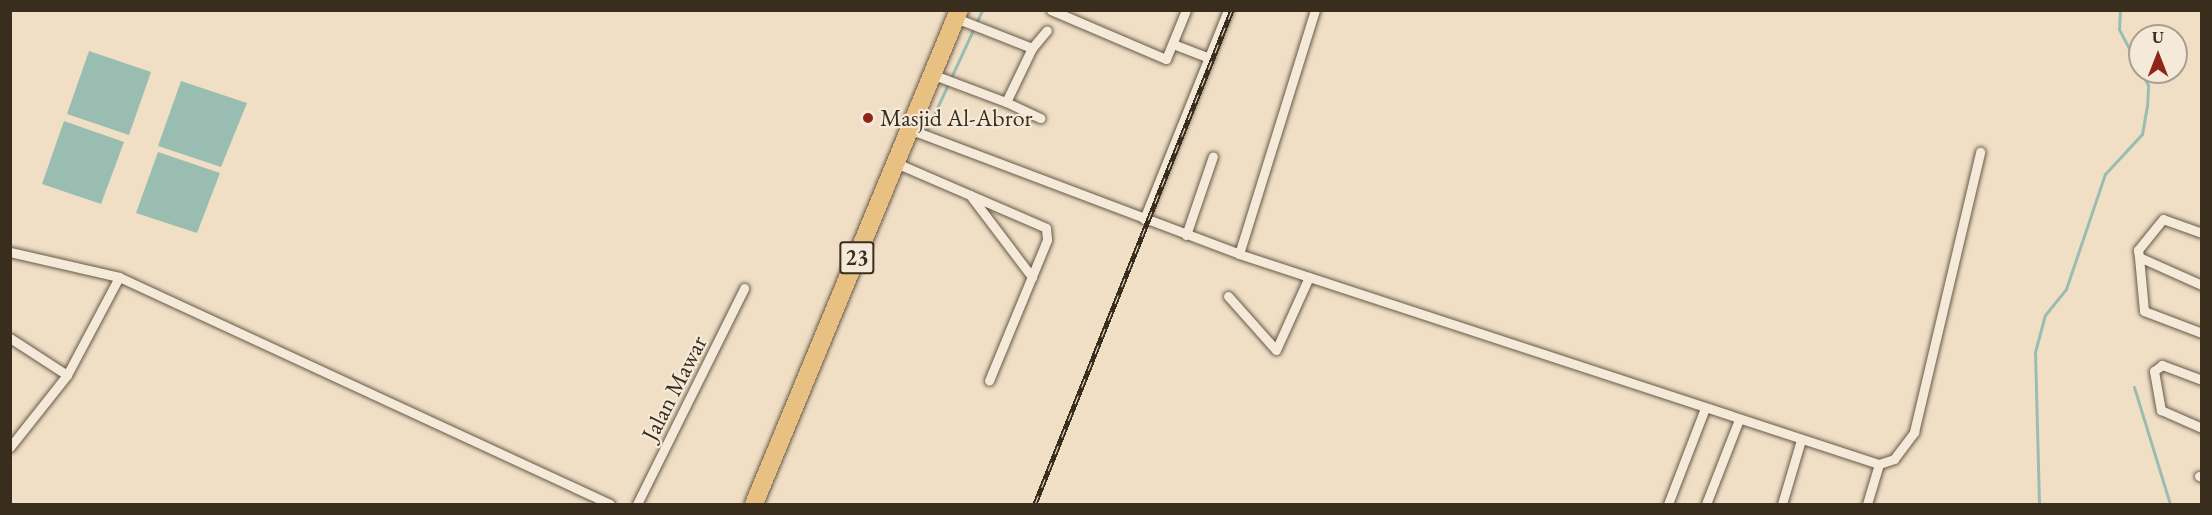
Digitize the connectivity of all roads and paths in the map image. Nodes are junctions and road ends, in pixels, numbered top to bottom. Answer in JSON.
{"nodes":[{"id":1,"x":1051,"y":10,"type":"edge"},
{"id":2,"x":1186,"y":10,"type":"edge"},
{"id":3,"x":1228,"y":10,"type":"edge"},
{"id":4,"x":1315,"y":10,"type":"edge"},
{"id":5,"x":962,"y":17,"type":"edge"},
{"id":6,"x":1047,"y":30,"type":"dead end"},
{"id":7,"x":1173,"y":44,"type":"junction"},
{"id":8,"x":1032,"y":48,"type":"junction"},
{"id":9,"x":1209,"y":58,"type":"junction"},
{"id":10,"x":940,"y":77,"type":"junction"},
{"id":11,"x":1006,"y":102,"type":"junction"},
{"id":12,"x":1040,"y":118,"type":"dead end"},
{"id":13,"x":909,"y":129,"type":"junction"},
{"id":14,"x":1980,"y":152,"type":"dead end"},
{"id":15,"x":1212,"y":156,"type":"dead end"},
{"id":16,"x":896,"y":163,"type":"junction"},
{"id":17,"x":969,"y":193,"type":"junction"},
{"id":18,"x":1144,"y":219,"type":"junction"},
{"id":19,"x":2202,"y":233,"type":"edge"},
{"id":20,"x":1186,"y":235,"type":"junction"},
{"id":21,"x":10,"y":252,"type":"edge"},
{"id":22,"x":1239,"y":254,"type":"junction"},
{"id":23,"x":2139,"y":257,"type":"junction"},
{"id":24,"x":119,"y":277,"type":"junction"},
{"id":25,"x":1032,"y":277,"type":"junction"},
{"id":26,"x":1309,"y":277,"type":"junction"},
{"id":27,"x":2202,"y":285,"type":"edge"},
{"id":28,"x":744,"y":288,"type":"dead end"},
{"id":29,"x":1228,"y":296,"type":"dead end"},
{"id":30,"x":2202,"y":333,"type":"edge"},
{"id":31,"x":10,"y":338,"type":"edge"},
{"id":32,"x":67,"y":375,"type":"junction"},
{"id":33,"x":2202,"y":380,"type":"edge"},
{"id":34,"x":989,"y":381,"type":"dead end"},
{"id":35,"x":1705,"y":408,"type":"junction"},
{"id":36,"x":1738,"y":422,"type":"junction"},
{"id":37,"x":2202,"y":428,"type":"edge"},
{"id":38,"x":1801,"y":440,"type":"junction"},
{"id":39,"x":10,"y":447,"type":"edge"},
{"id":40,"x":1879,"y":464,"type":"junction"},
{"id":41,"x":610,"y":504,"type":"edge"},
{"id":42,"x":637,"y":504,"type":"edge"},
{"id":43,"x":754,"y":504,"type":"edge"},
{"id":44,"x":1670,"y":504,"type":"edge"},
{"id":45,"x":1706,"y":504,"type":"edge"},
{"id":46,"x":1782,"y":504,"type":"edge"},
{"id":47,"x":1867,"y":504,"type":"edge"}],
"edges":[{"from":1,"to":7,"type":"street"},
{"from":2,"to":7,"type":"street"},
{"from":3,"to":9,"type":"street"},
{"from":4,"to":22,"type":"street"},
{"from":5,"to":8,"type":"street"},
{"from":5,"to":10,"type":"highway","number":"23"},
{"from":6,"to":8,"type":"street"},
{"from":7,"to":9,"type":"street"},
{"from":8,"to":11,"type":"street"},
{"from":9,"to":18,"type":"street"},
{"from":10,"to":11,"type":"street"},
{"from":10,"to":13,"type":"highway","number":"23"},
{"from":11,"to":12,"type":"street"},
{"from":13,"to":16,"type":"highway","number":"23"},
{"from":13,"to":18,"type":"street"},
{"from":14,"to":40,"type":"street"},
{"from":15,"to":20,"type":"street"},
{"from":16,"to":17,"type":"street"},
{"from":16,"to":43,"type":"highway","number":"23"},
{"from":17,"to":25,"type":"street"},
{"from":17,"to":25,"type":"street"},
{"from":18,"to":20,"type":"street"},
{"from":19,"to":23,"type":"street"},
{"from":20,"to":22,"type":"street"},
{"from":21,"to":24,"type":"street"},
{"from":22,"to":26,"type":"street"},
{"from":23,"to":27,"type":"street"},
{"from":23,"to":30,"type":"street"},
{"from":24,"to":32,"type":"street"},
{"from":24,"to":41,"type":"street"},
{"from":25,"to":34,"type":"street"},
{"from":26,"to":29,"type":"street"},
{"from":26,"to":35,"type":"street"},
{"from":28,"to":42,"type":"street","name":"Jalan Mawar"},
{"from":31,"to":32,"type":"street"},
{"from":32,"to":39,"type":"street"},
{"from":33,"to":37,"type":"street"},
{"from":35,"to":36,"type":"street"},
{"from":35,"to":44,"type":"street"},
{"from":36,"to":38,"type":"street"},
{"from":36,"to":45,"type":"street"},
{"from":38,"to":40,"type":"street"},
{"from":38,"to":46,"type":"street"},
{"from":40,"to":47,"type":"street"}]}
